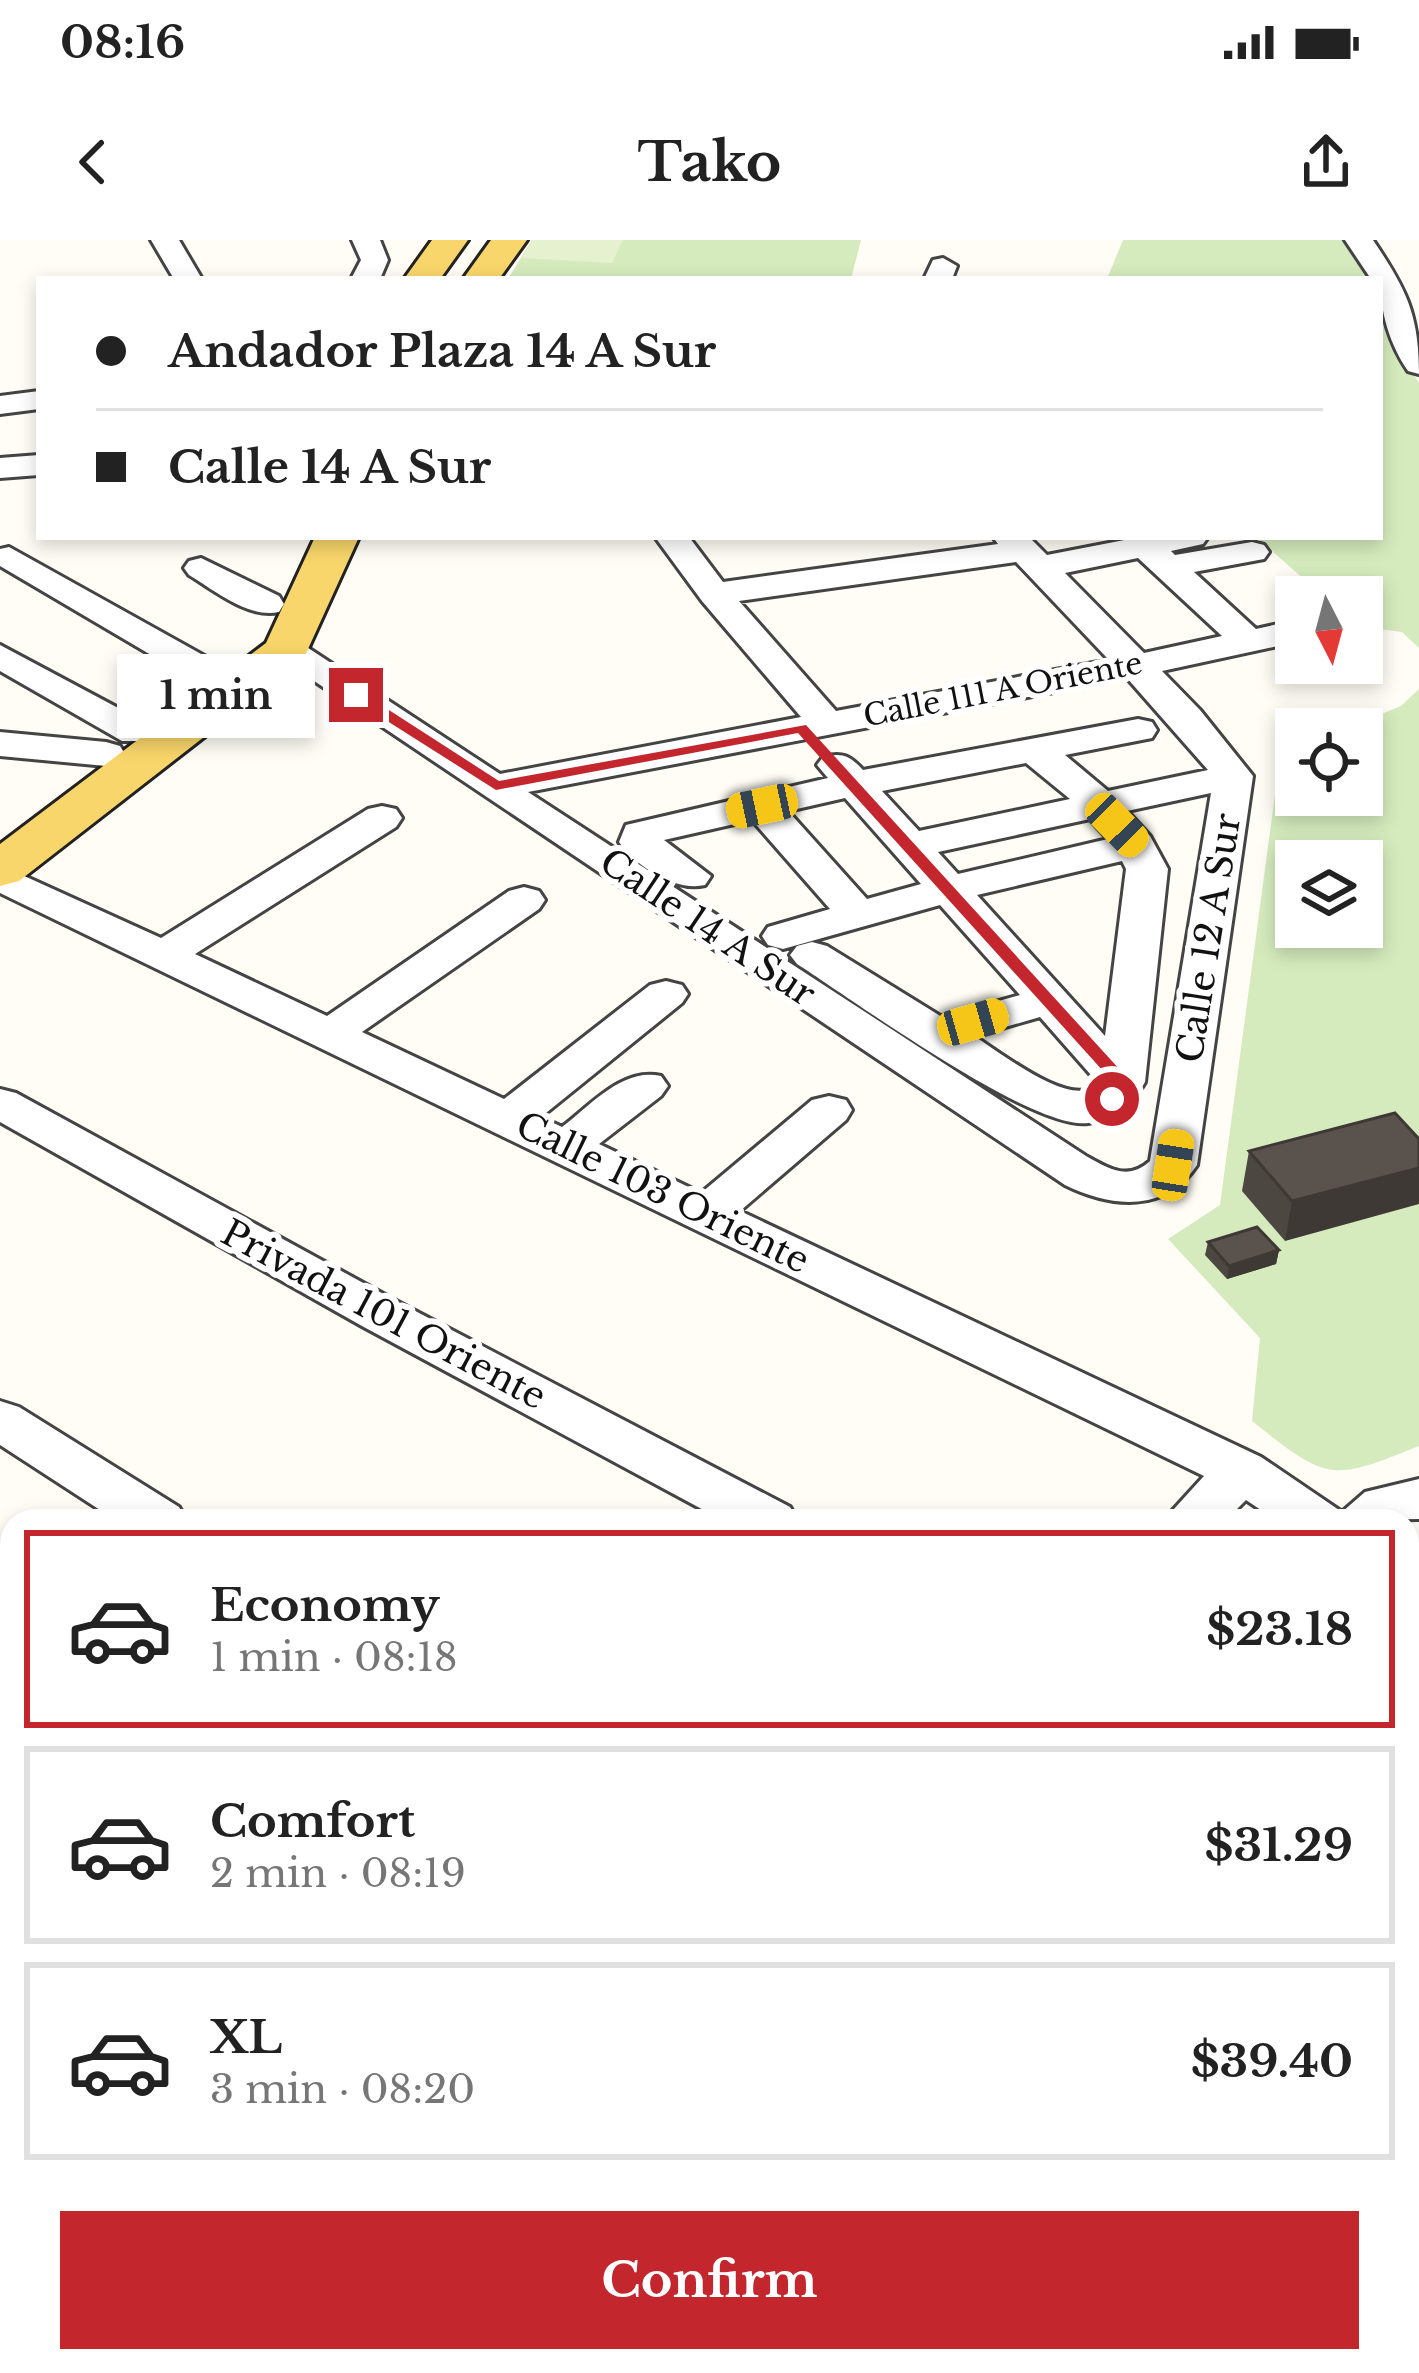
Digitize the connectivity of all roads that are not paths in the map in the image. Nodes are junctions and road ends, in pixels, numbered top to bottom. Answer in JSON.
{"nodes":[{"id":1,"x":165,"y":240,"type":"edge"},
{"id":2,"x":366,"y":240,"type":"edge"},
{"id":3,"x":490,"y":240,"type":"edge"},
{"id":4,"x":509,"y":240,"type":"edge"},
{"id":5,"x":1359,"y":240,"type":"edge"},
{"id":6,"x":448,"y":242,"type":"edge"},
{"id":7,"x":186,"y":276,"type":"edge"},
{"id":8,"x":368,"y":276,"type":"edge"},
{"id":9,"x":424,"y":276,"type":"edge"},
{"id":10,"x":463,"y":276,"type":"edge"},
{"id":11,"x":483,"y":276,"type":"edge"},
{"id":12,"x":1406,"y":292,"type":"edge"},
{"id":13,"x":1416,"y":356,"type":"edge"},
{"id":14,"x":36,"y":400,"type":"edge"},
{"id":15,"x":0,"y":405,"type":"edge"},
{"id":16,"x":36,"y":464,"type":"edge"},
{"id":17,"x":0,"y":468,"type":"edge"},
{"id":18,"x":324,"y":540,"type":"edge"},
{"id":19,"x":674,"y":540,"type":"edge"},
{"id":20,"x":1186,"y":540,"type":"edge"},
{"id":21,"x":1025,"y":552,"type":"edge"},
{"id":22,"x":1252,"y":552,"type":"dead end"},
{"id":23,"x":9,"y":557,"type":"dead end"},
{"id":24,"x":1156,"y":557,"type":"junction"},
{"id":25,"x":201,"y":568,"type":"dead end"},
{"id":26,"x":714,"y":594,"type":"junction"},
{"id":27,"x":266,"y":604,"type":"junction"},
{"id":28,"x":1275,"y":636,"type":"edge"},
{"id":29,"x":1249,"y":642,"type":"junction"},
{"id":30,"x":286,"y":650,"type":"junction"},
{"id":31,"x":0,"y":656,"type":"edge"},
{"id":32,"x":1134,"y":666,"type":"junction"},
{"id":33,"x":214,"y":677,"type":"junction"},
{"id":34,"x":902,"y":709,"type":"junction"},
{"id":35,"x":814,"y":726,"type":"junction"},
{"id":36,"x":1138,"y":730,"type":"dead end"},
{"id":37,"x":0,"y":744,"type":"edge"},
{"id":38,"x":121,"y":744,"type":"junction"},
{"id":39,"x":1036,"y":752,"type":"junction"},
{"id":40,"x":964,"y":776,"type":"junction"},
{"id":41,"x":1233,"y":776,"type":"junction"},
{"id":42,"x":854,"y":784,"type":"junction"},
{"id":43,"x":496,"y":786,"type":"junction"},
{"id":44,"x":1084,"y":792,"type":"junction"},
{"id":45,"x":762,"y":806,"type":"junction"},
{"id":46,"x":382,"y":818,"type":"dead end"},
{"id":47,"x":0,"y":836,"type":"edge"},
{"id":48,"x":1136,"y":845,"type":"junction"},
{"id":49,"x":908,"y":846,"type":"junction"},
{"id":50,"x":0,"y":873,"type":"edge"},
{"id":51,"x":948,"y":890,"type":"junction"},
{"id":52,"x":524,"y":900,"type":"dead end"},
{"id":53,"x":857,"y":914,"type":"junction"},
{"id":54,"x":783,"y":936,"type":"junction"},
{"id":55,"x":165,"y":954,"type":"junction"},
{"id":56,"x":666,"y":994,"type":"dead end"},
{"id":57,"x":1048,"y":1001,"type":"junction"},
{"id":58,"x":331,"y":1033,"type":"junction"},
{"id":59,"x":935,"y":1033,"type":"junction"},
{"id":60,"x":1122,"y":1082,"type":"junction"},
{"id":61,"x":645,"y":1086,"type":"dead end"},
{"id":62,"x":0,"y":1103,"type":"edge"},
{"id":63,"x":829,"y":1110,"type":"dead end"},
{"id":64,"x":510,"y":1118,"type":"junction"},
{"id":65,"x":568,"y":1145,"type":"junction"},
{"id":66,"x":1135,"y":1188,"type":"joint"},
{"id":67,"x":706,"y":1214,"type":"junction"},
{"id":68,"x":0,"y":1420,"type":"edge"},
{"id":69,"x":1242,"y":1472,"type":"junction"},
{"id":70,"x":1419,"y":1499,"type":"edge"},
{"id":71,"x":140,"y":1509,"type":"edge"},
{"id":72,"x":747,"y":1509,"type":"edge"},
{"id":73,"x":1203,"y":1509,"type":"edge"},
{"id":74,"x":1299,"y":1509,"type":"edge"},
{"id":75,"x":1381,"y":1509,"type":"edge"}],
"edges":[{"from":1,"to":7,"type":"street"},
{"from":2,"to":8,"type":"street"},
{"from":3,"to":10,"type":"main road"},
{"from":4,"to":11,"type":"main road"},
{"from":5,"to":12,"type":"street"},
{"from":6,"to":9,"type":"main road"},
{"from":12,"to":13,"type":"street"},
{"from":14,"to":15,"type":"street"},
{"from":16,"to":17,"type":"street"},
{"from":18,"to":27,"type":"main road"},
{"from":18,"to":30,"type":"main road"},
{"from":19,"to":26,"type":"street"},
{"from":20,"to":24,"type":"street"},
{"from":21,"to":24,"type":"street"},
{"from":21,"to":26,"type":"street"},
{"from":21,"to":32,"type":"street","name":"Calle 12 A Sur"},
{"from":22,"to":24,"type":"street"},
{"from":23,"to":33,"type":"street"},
{"from":24,"to":29,"type":"street"},
{"from":25,"to":27,"type":"street"},
{"from":26,"to":35,"type":"street"},
{"from":27,"to":33,"type":"main road"},
{"from":28,"to":29,"type":"street","name":"Calle 111 A Oriente"},
{"from":29,"to":32,"type":"street","name":"Calle 111 A Oriente"},
{"from":30,"to":43,"type":"street","name":"Calle 14 A Sur"},
{"from":30,"to":50,"type":"main road"},
{"from":31,"to":38,"type":"street"},
{"from":32,"to":34,"type":"street","name":"Calle 111 A Oriente"},
{"from":32,"to":41,"type":"street","name":"Calle 12 A Sur"},
{"from":33,"to":38,"type":"main road"},
{"from":34,"to":35,"type":"street","name":"Calle 111 A Oriente"},
{"from":34,"to":40,"type":"street"},
{"from":35,"to":42,"type":"street"},
{"from":35,"to":43,"type":"street","name":"Calle 111 A Oriente"},
{"from":36,"to":39,"type":"street"},
{"from":37,"to":38,"type":"street"},
{"from":38,"to":47,"type":"main road"},
{"from":39,"to":40,"type":"street"},
{"from":39,"to":44,"type":"street"},
{"from":40,"to":42,"type":"street"},
{"from":40,"to":44,"type":"street"},
{"from":41,"to":44,"type":"street"},
{"from":41,"to":66,"type":"street","name":"Calle 12 A Sur"},
{"from":42,"to":45,"type":"street"},
{"from":42,"to":49,"type":"street"},
{"from":43,"to":66,"type":"street","name":"Calle 14 A Sur"},
{"from":44,"to":48,"type":"street"},
{"from":44,"to":49,"type":"street"},
{"from":45,"to":53,"type":"street"},
{"from":45,"to":54,"type":"street"},
{"from":46,"to":55,"type":"street"},
{"from":48,"to":51,"type":"street"},
{"from":48,"to":60,"type":"street"},
{"from":49,"to":51,"type":"street"},
{"from":50,"to":55,"type":"street","name":"Calle 103 Oriente"},
{"from":51,"to":53,"type":"street"},
{"from":51,"to":57,"type":"street"},
{"from":52,"to":58,"type":"street"},
{"from":53,"to":54,"type":"street"},
{"from":54,"to":59,"type":"street"},
{"from":55,"to":58,"type":"street","name":"Calle 103 Oriente"},
{"from":56,"to":64,"type":"street"},
{"from":57,"to":59,"type":"street"},
{"from":57,"to":60,"type":"street"},
{"from":58,"to":64,"type":"street","name":"Calle 103 Oriente"},
{"from":59,"to":60,"type":"street"},
{"from":61,"to":65,"type":"street"},
{"from":62,"to":72,"type":"street","name":"Privada 101 Oriente"},
{"from":63,"to":67,"type":"street"},
{"from":64,"to":65,"type":"street","name":"Calle 103 Oriente"},
{"from":65,"to":67,"type":"street","name":"Calle 103 Oriente"},
{"from":67,"to":69,"type":"street","name":"Calle 103 Oriente"},
{"from":68,"to":71,"type":"street"},
{"from":69,"to":73,"type":"street"},
{"from":69,"to":74,"type":"street","name":"Calle 103 Oriente"},
{"from":70,"to":75,"type":"street"}]}
